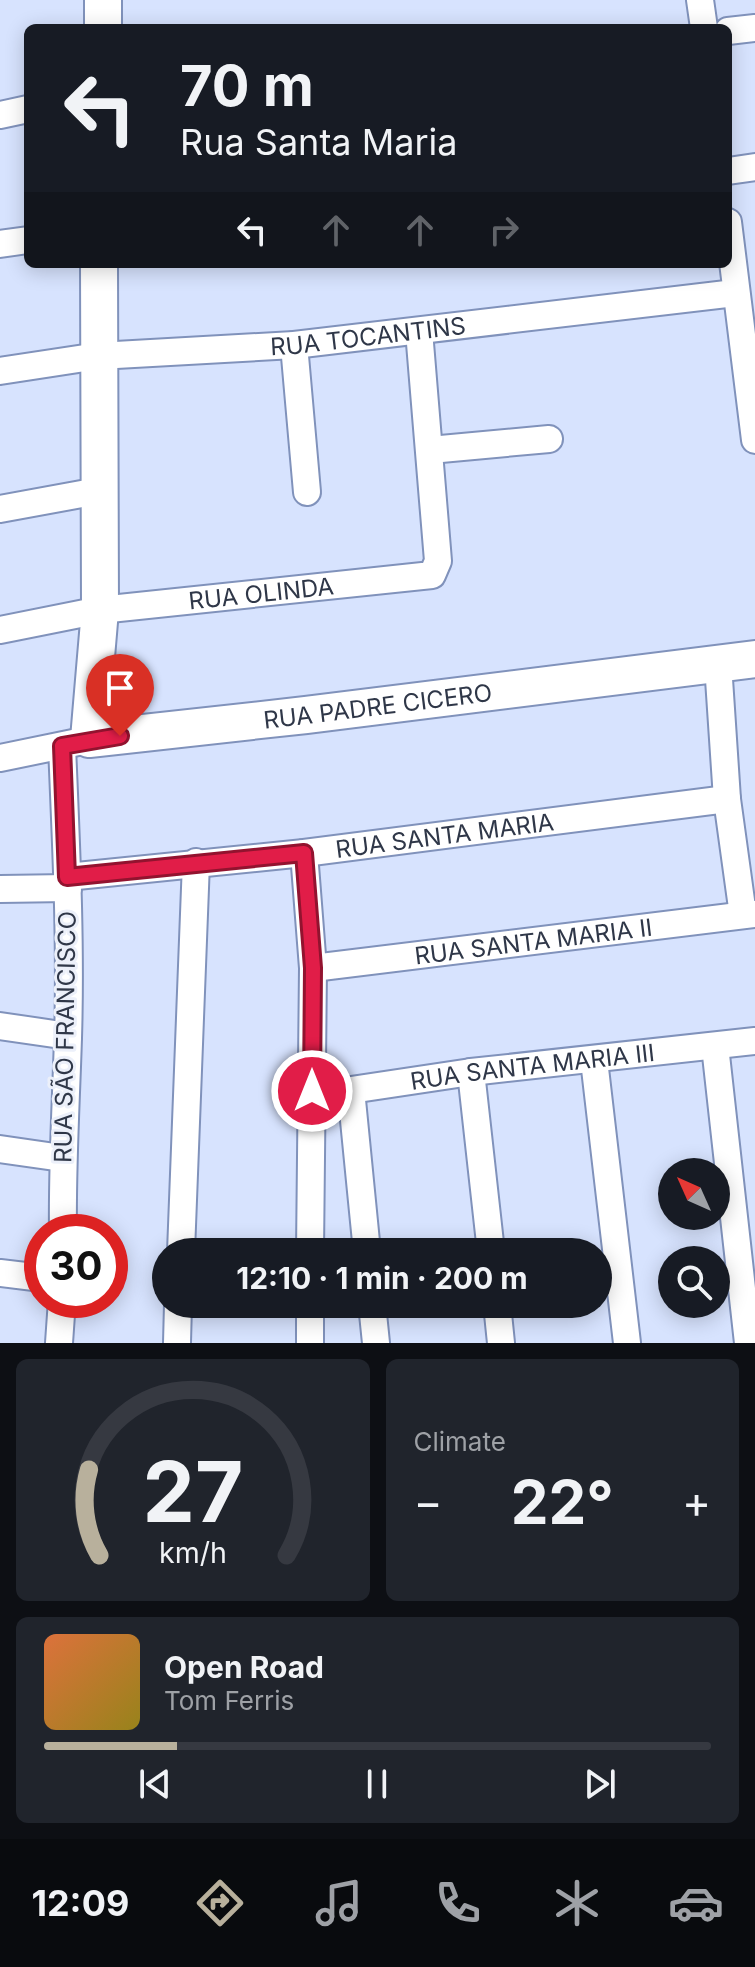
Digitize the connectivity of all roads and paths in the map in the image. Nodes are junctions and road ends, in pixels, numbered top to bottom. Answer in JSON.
{"nodes":[{"id":1,"x":103,"y":0,"type":"edge"},
{"id":2,"x":700,"y":0,"type":"edge"},
{"id":3,"x":103,"y":24,"type":"edge"},
{"id":4,"x":703,"y":24,"type":"edge"},
{"id":5,"x":755,"y":28,"type":"edge"},
{"id":6,"x":732,"y":31,"type":"edge"},
{"id":7,"x":24,"y":110,"type":"edge"},
{"id":8,"x":0,"y":115,"type":"edge"},
{"id":9,"x":755,"y":167,"type":"edge"},
{"id":10,"x":732,"y":170,"type":"edge"},
{"id":11,"x":24,"y":241,"type":"edge"},
{"id":12,"x":0,"y":244,"type":"edge"},
{"id":13,"x":732,"y":263,"type":"edge"},
{"id":14,"x":99,"y":268,"type":"edge"},
{"id":15,"x":735,"y":293,"type":"junction"},
{"id":16,"x":419,"y":331,"type":"junction"},
{"id":17,"x":294,"y":345,"type":"junction"},
{"id":18,"x":98,"y":356,"type":"junction"},
{"id":19,"x":0,"y":371,"type":"edge"},
{"id":20,"x":549,"y":439,"type":"dead end"},
{"id":21,"x":755,"y":440,"type":"edge"},
{"id":22,"x":430,"y":450,"type":"junction"},
{"id":23,"x":98,"y":491,"type":"junction"},
{"id":24,"x":307,"y":492,"type":"dead end"},
{"id":25,"x":0,"y":509,"type":"edge"},
{"id":26,"x":100,"y":610,"type":"junction"},
{"id":27,"x":0,"y":630,"type":"edge"},
{"id":28,"x":755,"y":659,"type":"edge"},
{"id":29,"x":718,"y":664,"type":"junction"},
{"id":30,"x":76,"y":742,"type":"junction"},
{"id":31,"x":0,"y":758,"type":"edge"},
{"id":32,"x":727,"y":799,"type":"junction"},
{"id":33,"x":304,"y":853,"type":"junction"},
{"id":34,"x":196,"y":862,"type":"junction"},
{"id":35,"x":68,"y":883,"type":"junction"},
{"id":36,"x":0,"y":889,"type":"edge"},
{"id":37,"x":749,"y":915,"type":"edge"},
{"id":38,"x":313,"y":968,"type":"junction"},
{"id":39,"x":0,"y":1026,"type":"edge"},
{"id":40,"x":68,"y":1036,"type":"junction"},
{"id":41,"x":755,"y":1041,"type":"edge"},
{"id":42,"x":715,"y":1046,"type":"junction"},
{"id":43,"x":594,"y":1060,"type":"junction"},
{"id":44,"x":471,"y":1072,"type":"junction"},
{"id":45,"x":351,"y":1090,"type":"junction"},
{"id":46,"x":312,"y":1091,"type":"junction"},
{"id":47,"x":0,"y":1149,"type":"edge"},
{"id":48,"x":62,"y":1158,"type":"junction"},
{"id":49,"x":63,"y":1214,"type":"edge"},
{"id":50,"x":182,"y":1238,"type":"edge"},
{"id":51,"x":310,"y":1238,"type":"edge"},
{"id":52,"x":366,"y":1238,"type":"edge"},
{"id":53,"x":489,"y":1238,"type":"edge"},
{"id":54,"x":0,"y":1273,"type":"edge"},
{"id":55,"x":24,"y":1276,"type":"edge"},
{"id":56,"x":61,"y":1318,"type":"edge"},
{"id":57,"x":178,"y":1318,"type":"edge"},
{"id":58,"x":310,"y":1318,"type":"edge"},
{"id":59,"x":373,"y":1318,"type":"edge"},
{"id":60,"x":498,"y":1318,"type":"edge"},
{"id":61,"x":59,"y":1343,"type":"edge"},
{"id":62,"x":177,"y":1343,"type":"edge"},
{"id":63,"x":310,"y":1343,"type":"edge"},
{"id":64,"x":376,"y":1343,"type":"edge"},
{"id":65,"x":501,"y":1343,"type":"edge"},
{"id":66,"x":627,"y":1343,"type":"edge"},
{"id":67,"x":748,"y":1343,"type":"edge"}],
"edges":[{"from":1,"to":3,"type":"street"},
{"from":2,"to":4,"type":"street"},
{"from":5,"to":6,"type":"street"},
{"from":7,"to":8,"type":"street"},
{"from":9,"to":10,"type":"street"},
{"from":11,"to":12,"type":"street"},
{"from":13,"to":15,"type":"street"},
{"from":14,"to":18,"type":"street","name":"RUA SÃO FRANCISCO"},
{"from":15,"to":16,"type":"street","name":"RUA TOCANTINS"},
{"from":15,"to":21,"type":"street"},
{"from":16,"to":17,"type":"street","name":"RUA TOCANTINS"},
{"from":16,"to":22,"type":"street"},
{"from":17,"to":18,"type":"street","name":"RUA TOCANTINS"},
{"from":17,"to":24,"type":"street"},
{"from":18,"to":19,"type":"street","name":"RUA TOCANTINS"},
{"from":18,"to":23,"type":"street","name":"RUA SÃO FRANCISCO"},
{"from":20,"to":22,"type":"street"},
{"from":22,"to":26,"type":"street","name":"RUA OLINDA"},
{"from":23,"to":25,"type":"street"},
{"from":23,"to":26,"type":"street","name":"RUA SÃO FRANCISCO"},
{"from":26,"to":27,"type":"street","name":"RUA OLINDA"},
{"from":26,"to":30,"type":"street","name":"RUA SÃO FRANCISCO"},
{"from":28,"to":29,"type":"street","name":"RUA PADRE CICERO"},
{"from":29,"to":30,"type":"street","name":"RUA PADRE CICERO"},
{"from":29,"to":32,"type":"street"},
{"from":30,"to":31,"type":"street","name":"RUA PADRE CICERO"},
{"from":30,"to":35,"type":"street","name":"RUA SÃO FRANCISCO"},
{"from":32,"to":33,"type":"street","name":"RUA SANTA MARIA"},
{"from":32,"to":37,"type":"street"},
{"from":33,"to":34,"type":"street","name":"RUA SANTA MARIA"},
{"from":33,"to":38,"type":"street"},
{"from":34,"to":35,"type":"street","name":"RUA SANTA MARIA"},
{"from":34,"to":50,"type":"street"},
{"from":35,"to":36,"type":"street","name":"RUA SANTA MARIA"},
{"from":35,"to":40,"type":"street","name":"RUA SÃO FRANCISCO"},
{"from":37,"to":38,"type":"street","name":"RUA SANTA MARIA II"},
{"from":38,"to":46,"type":"street"},
{"from":39,"to":40,"type":"street"},
{"from":40,"to":48,"type":"street","name":"RUA SÃO FRANCISCO"},
{"from":41,"to":42,"type":"street","name":"RUA SANTA MARIA III"},
{"from":42,"to":43,"type":"street","name":"RUA SANTA MARIA III"},
{"from":42,"to":67,"type":"street"},
{"from":43,"to":44,"type":"street","name":"RUA SANTA MARIA III"},
{"from":43,"to":66,"type":"street"},
{"from":44,"to":45,"type":"street","name":"RUA SANTA MARIA III"},
{"from":44,"to":53,"type":"street"},
{"from":45,"to":46,"type":"street","name":"RUA SANTA MARIA III"},
{"from":45,"to":52,"type":"street"},
{"from":46,"to":51,"type":"street"},
{"from":47,"to":48,"type":"street"},
{"from":48,"to":49,"type":"street","name":"RUA SÃO FRANCISCO"},
{"from":54,"to":55,"type":"street"},
{"from":56,"to":61,"type":"street"},
{"from":57,"to":62,"type":"street"},
{"from":58,"to":63,"type":"street"},
{"from":59,"to":64,"type":"street"},
{"from":60,"to":65,"type":"street"}]}
